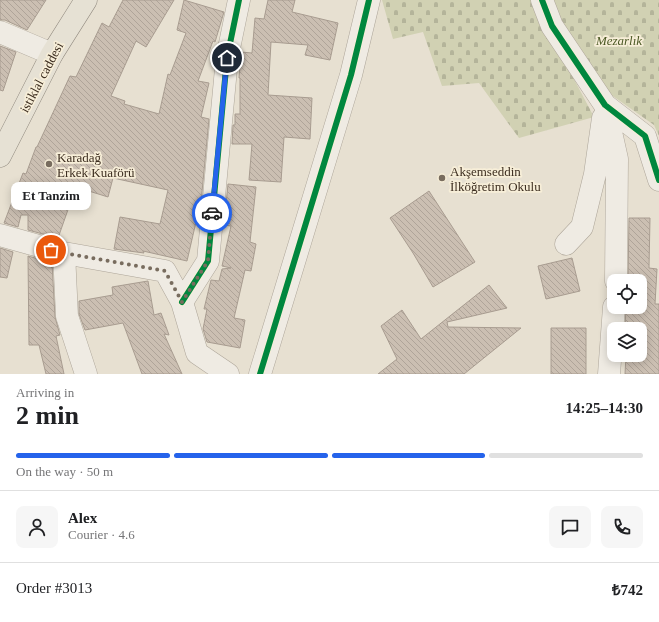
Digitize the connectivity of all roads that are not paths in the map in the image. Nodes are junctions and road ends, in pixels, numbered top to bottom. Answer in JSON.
{"nodes":[{"id":1,"x":86,"y":0,"type":"edge"},
{"id":2,"x":239,"y":0,"type":"edge"},
{"id":3,"x":369,"y":0,"type":"edge"},
{"id":4,"x":542,"y":0,"type":"edge"},
{"id":5,"x":0,"y":32,"type":"edge"},
{"id":6,"x":52,"y":54,"type":"junction"},
{"id":7,"x":605,"y":105,"type":"junction"},
{"id":8,"x":0,"y":155,"type":"edge"},
{"id":9,"x":659,"y":180,"type":"edge"},
{"id":10,"x":0,"y":235,"type":"edge"},
{"id":11,"x":566,"y":244,"type":"dead end"},
{"id":12,"x":64,"y":253,"type":"junction"},
{"id":13,"x":616,"y":274,"type":"edge"},
{"id":14,"x":182,"y":302,"type":"junction"},
{"id":15,"x":613,"y":314,"type":"edge"},
{"id":16,"x":197,"y":353,"type":"junction"},
{"id":17,"x":86,"y":374,"type":"edge"},
{"id":18,"x":204,"y":374,"type":"edge"},
{"id":19,"x":228,"y":374,"type":"edge"},
{"id":20,"x":260,"y":374,"type":"edge"},
{"id":21,"x":609,"y":374,"type":"edge"}],
"edges":[{"from":1,"to":6,"type":"main road","name":"istiklal caddesi"},
{"from":2,"to":14,"type":"street"},
{"from":3,"to":20,"type":"street"},
{"from":4,"to":7,"type":"street"},
{"from":5,"to":6,"type":"street"},
{"from":6,"to":8,"type":"main road","name":"istiklal caddesi"},
{"from":7,"to":9,"type":"street"},
{"from":7,"to":11,"type":"street"},
{"from":7,"to":13,"type":"street"},
{"from":10,"to":12,"type":"street"},
{"from":12,"to":14,"type":"street"},
{"from":12,"to":17,"type":"street"},
{"from":14,"to":16,"type":"street"},
{"from":15,"to":21,"type":"street"},
{"from":16,"to":18,"type":"street"},
{"from":16,"to":19,"type":"street"}]}
